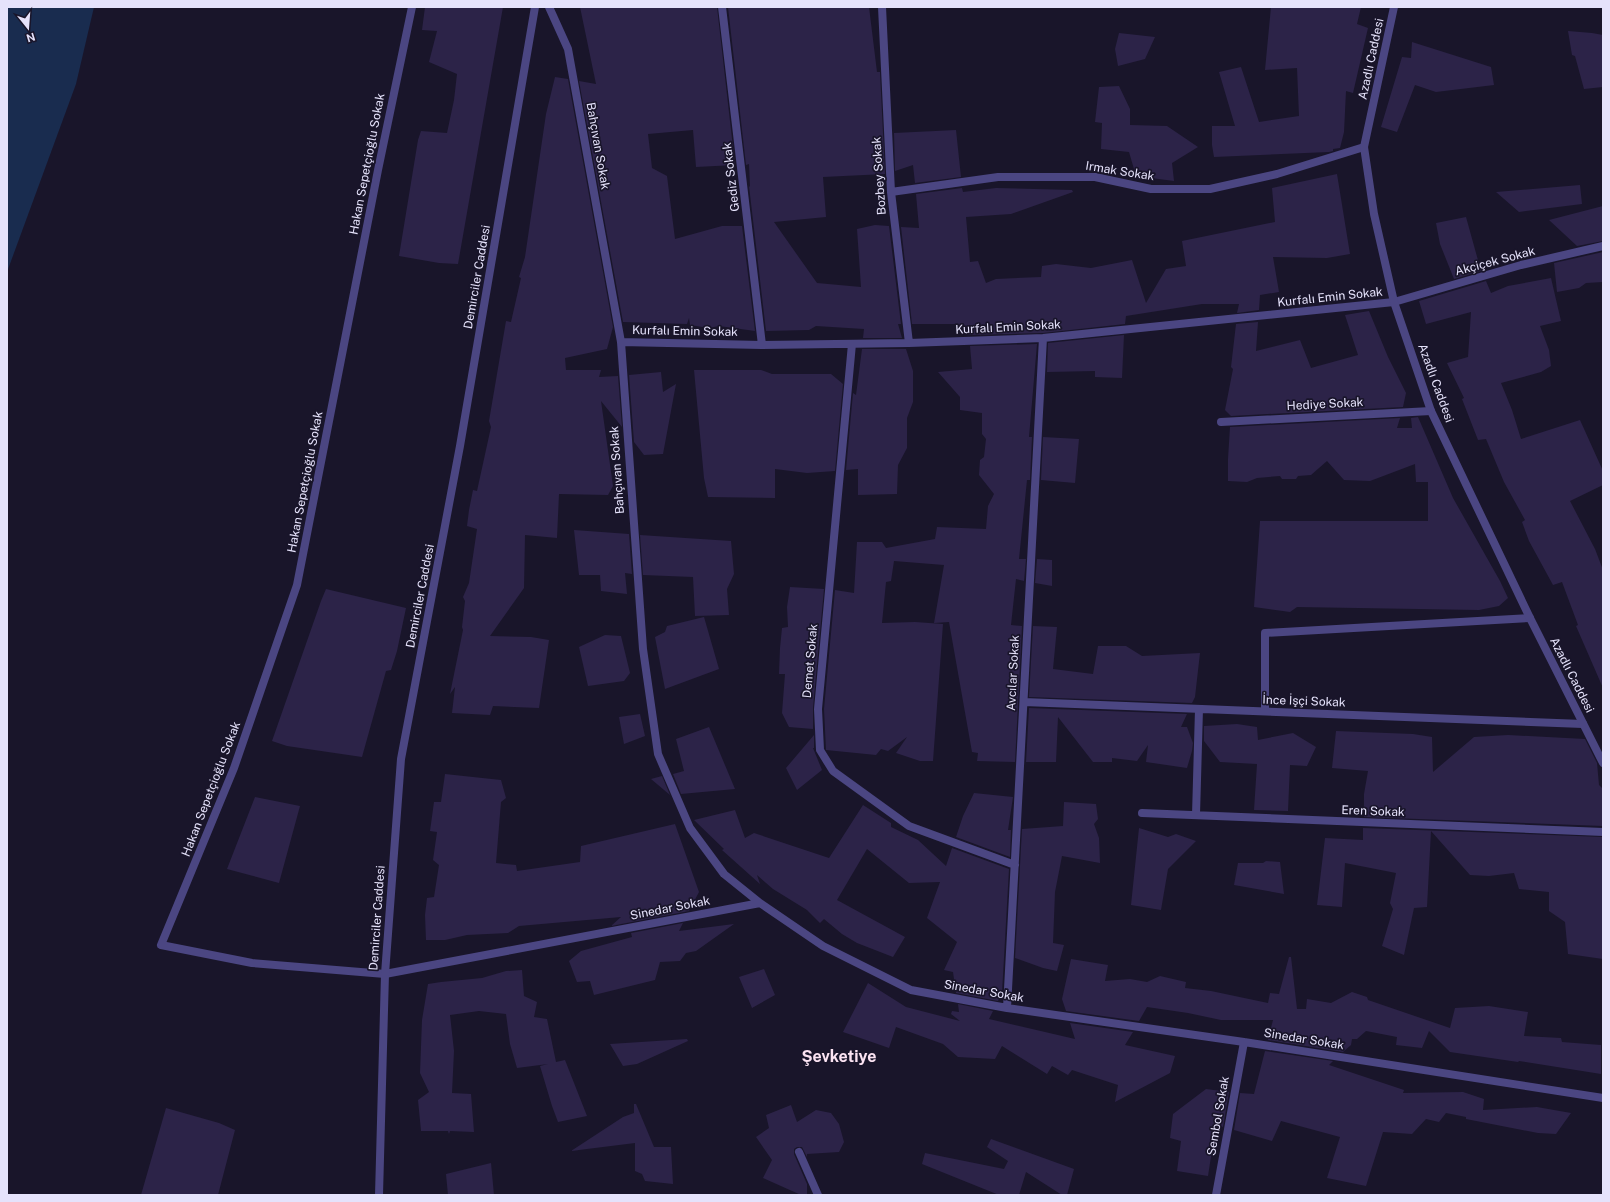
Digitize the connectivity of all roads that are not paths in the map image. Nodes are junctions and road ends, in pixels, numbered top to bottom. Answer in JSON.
{"nodes":[{"id":1,"x":412,"y":7,"type":"edge"},
{"id":2,"x":535,"y":7,"type":"edge"},
{"id":3,"x":549,"y":7,"type":"edge"},
{"id":4,"x":722,"y":7,"type":"edge"},
{"id":5,"x":882,"y":7,"type":"edge"},
{"id":6,"x":1394,"y":7,"type":"edge"},
{"id":7,"x":1364,"y":147,"type":"junction"},
{"id":8,"x":891,"y":192,"type":"junction"},
{"id":9,"x":1603,"y":246,"type":"edge"},
{"id":10,"x":1394,"y":302,"type":"junction"},
{"id":11,"x":1043,"y":338,"type":"junction"},
{"id":12,"x":621,"y":342,"type":"junction"},
{"id":13,"x":909,"y":343,"type":"junction"},
{"id":14,"x":762,"y":344,"type":"junction"},
{"id":15,"x":852,"y":344,"type":"junction"},
{"id":16,"x":1431,"y":411,"type":"junction"},
{"id":17,"x":1221,"y":422,"type":"dead end"},
{"id":18,"x":1530,"y":618,"type":"junction"},
{"id":19,"x":1024,"y":702,"type":"junction"},
{"id":20,"x":1198,"y":709,"type":"junction"},
{"id":21,"x":1265,"y":711,"type":"junction"},
{"id":22,"x":1583,"y":724,"type":"junction"},
{"id":23,"x":1603,"y":763,"type":"edge"},
{"id":24,"x":1142,"y":813,"type":"dead end"},
{"id":25,"x":1196,"y":815,"type":"junction"},
{"id":26,"x":1603,"y":832,"type":"edge"},
{"id":27,"x":1015,"y":865,"type":"junction"},
{"id":28,"x":760,"y":903,"type":"junction"},
{"id":29,"x":161,"y":945,"type":"joint"},
{"id":30,"x":385,"y":974,"type":"junction"},
{"id":31,"x":1007,"y":1008,"type":"junction"},
{"id":32,"x":1244,"y":1042,"type":"junction"},
{"id":33,"x":1603,"y":1098,"type":"edge"},
{"id":34,"x":799,"y":1152,"type":"dead end"},
{"id":35,"x":379,"y":1195,"type":"edge"},
{"id":36,"x":818,"y":1195,"type":"edge"},
{"id":37,"x":1216,"y":1195,"type":"edge"}],
"edges":[{"from":1,"to":29,"type":"street","name":"Hakan Sepetçioğlu Sokak"},
{"from":2,"to":30,"type":"street","name":"Demirciler Caddesi"},
{"from":3,"to":12,"type":"street","name":"Bahçıvan Sokak"},
{"from":4,"to":14,"type":"street","name":"Gediz Sokak"},
{"from":5,"to":8,"type":"street","name":"Bozbey Sokak"},
{"from":6,"to":7,"type":"street","name":"Azadlı Caddesi"},
{"from":7,"to":8,"type":"street","name":"Irmak Sokak"},
{"from":7,"to":10,"type":"street","name":"Azadlı Caddesi"},
{"from":8,"to":13,"type":"street","name":"Bozbey Sokak"},
{"from":9,"to":10,"type":"street","name":"Akçiçek Sokak"},
{"from":10,"to":11,"type":"street","name":"Kurfalı Emin Sokak"},
{"from":10,"to":16,"type":"street","name":"Azadlı Caddesi"},
{"from":11,"to":13,"type":"street","name":"Kurfalı Emin Sokak"},
{"from":11,"to":19,"type":"street","name":"Avcılar Sokak"},
{"from":12,"to":14,"type":"street","name":"Kurfalı Emin Sokak"},
{"from":12,"to":28,"type":"street","name":"Bahçıvan Sokak"},
{"from":13,"to":15,"type":"street","name":"Kurfalı Emin Sokak"},
{"from":14,"to":15,"type":"street","name":"Kurfalı Emin Sokak"},
{"from":15,"to":27,"type":"street","name":"Demet Sokak"},
{"from":16,"to":17,"type":"street","name":"Hediye Sokak"},
{"from":16,"to":18,"type":"street","name":"Azadlı Caddesi"},
{"from":18,"to":21,"type":"street"},
{"from":18,"to":22,"type":"street","name":"Azadlı Caddesi"},
{"from":19,"to":20,"type":"street","name":"İnce İşçi Sokak"},
{"from":19,"to":27,"type":"street","name":"Avcılar Sokak"},
{"from":20,"to":21,"type":"street","name":"İnce İşçi Sokak"},
{"from":20,"to":25,"type":"street"},
{"from":21,"to":22,"type":"street","name":"İnce İşçi Sokak"},
{"from":22,"to":23,"type":"street","name":"Azadlı Caddesi"},
{"from":24,"to":25,"type":"street","name":"Eren Sokak"},
{"from":25,"to":26,"type":"street","name":"Eren Sokak"},
{"from":27,"to":31,"type":"street","name":"Avcılar Sokak"},
{"from":28,"to":30,"type":"street","name":"Sinedar Sokak"},
{"from":28,"to":31,"type":"street","name":"Sinedar Sokak"},
{"from":29,"to":30,"type":"street","name":"Sinedar Sokak"},
{"from":30,"to":35,"type":"street","name":"Demirciler Caddesi"},
{"from":31,"to":32,"type":"street","name":"Sinedar Sokak"},
{"from":32,"to":33,"type":"street","name":"Sinedar Sokak"},
{"from":32,"to":37,"type":"street","name":"Sembol Sokak"},
{"from":34,"to":36,"type":"street"}]}
